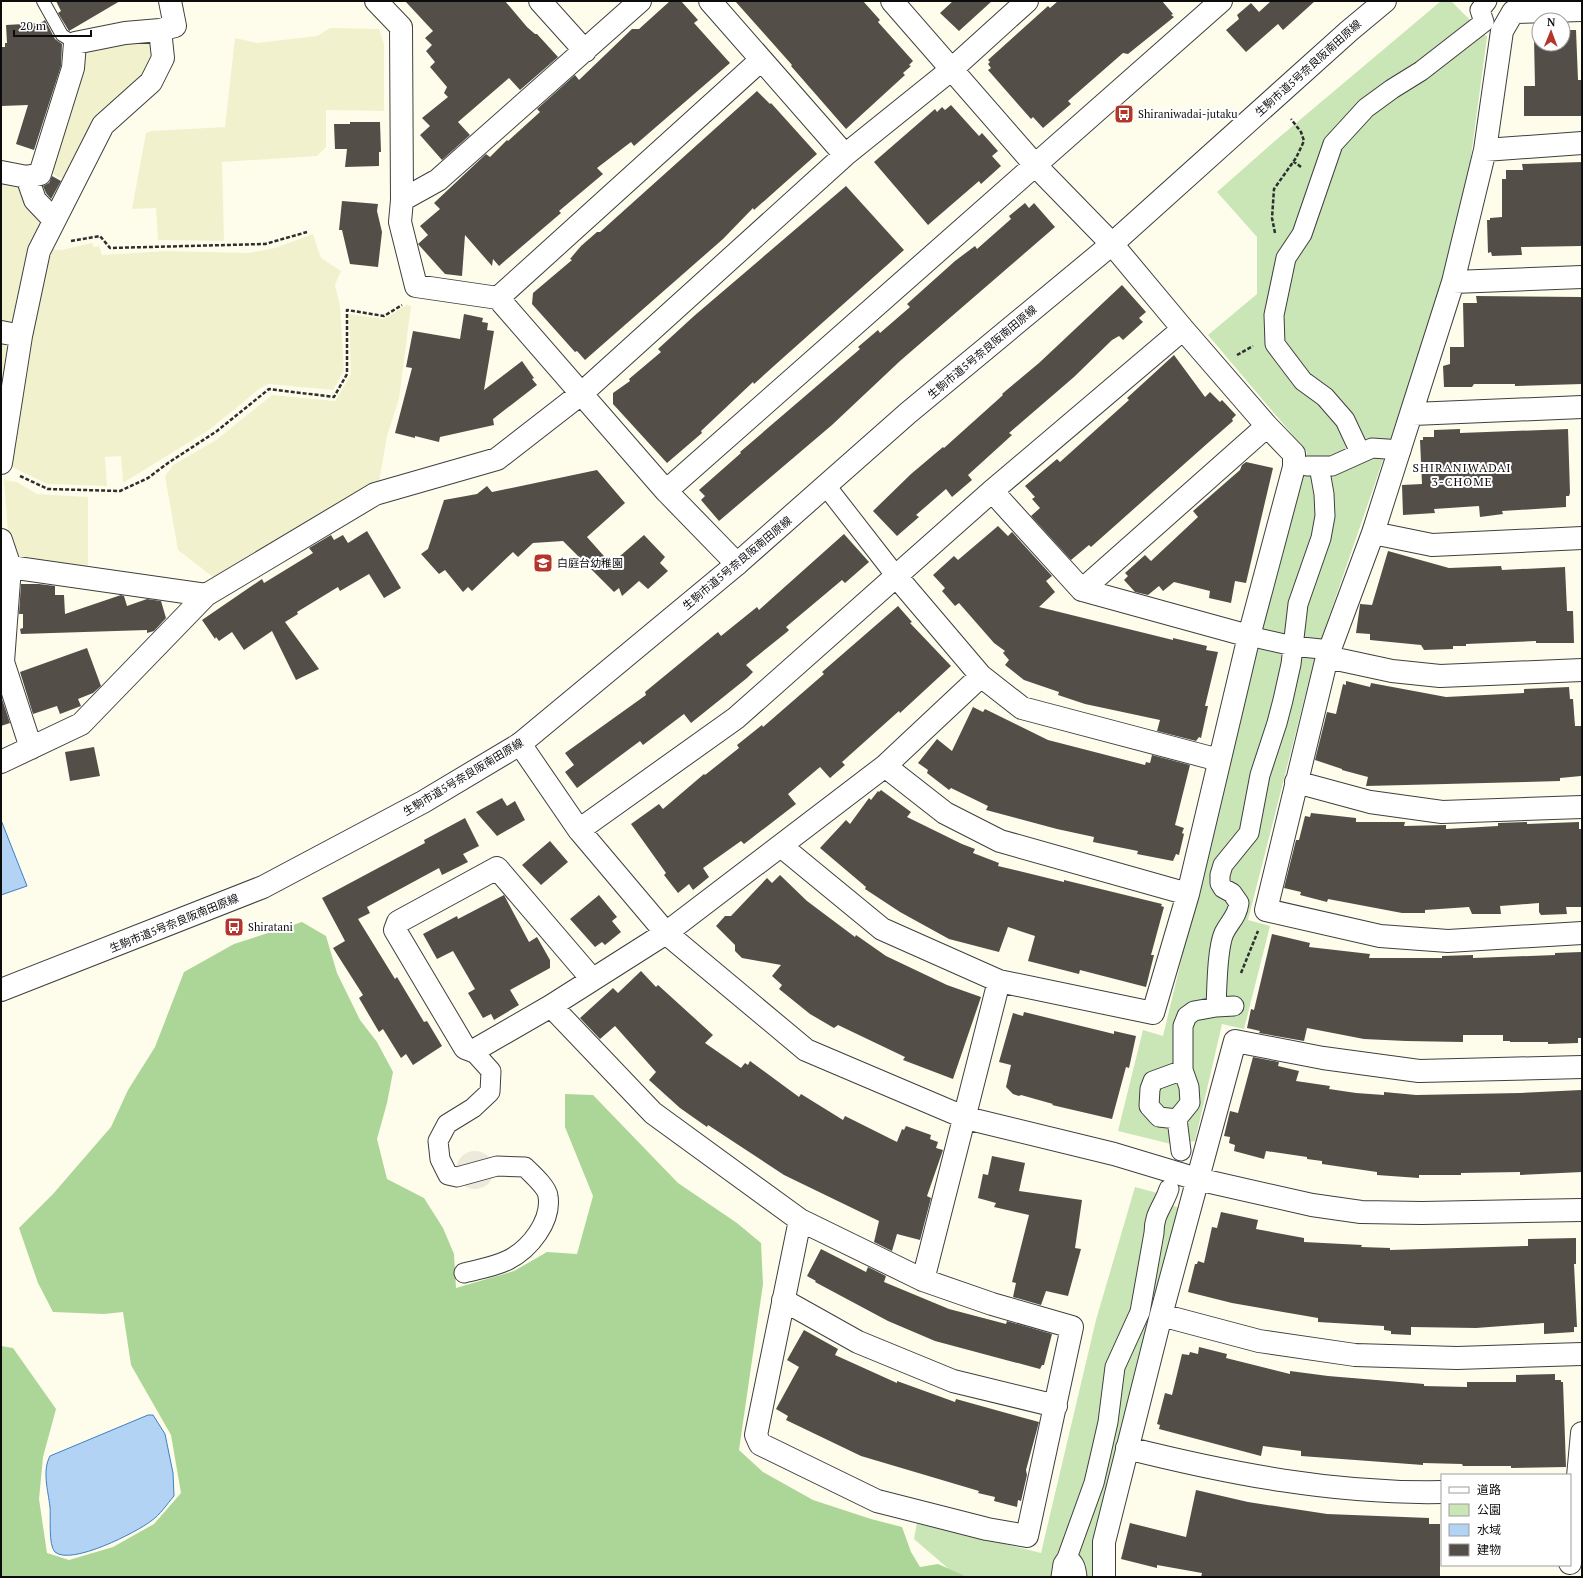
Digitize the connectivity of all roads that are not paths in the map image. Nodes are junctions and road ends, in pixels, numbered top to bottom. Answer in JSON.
{"nodes":[{"id":1,"x":43,"y":1,"type":"edge"},
{"id":2,"x":170,"y":1,"type":"edge"},
{"id":3,"x":376,"y":1,"type":"edge"},
{"id":4,"x":540,"y":1,"type":"edge"},
{"id":5,"x":640,"y":1,"type":"edge"},
{"id":6,"x":710,"y":1,"type":"edge"},
{"id":7,"x":892,"y":1,"type":"edge"},
{"id":8,"x":1027,"y":1,"type":"edge"},
{"id":9,"x":1221,"y":1,"type":"edge"},
{"id":10,"x":1385,"y":1,"type":"edge"},
{"id":11,"x":1515,"y":7,"type":"edge"},
{"id":12,"x":1582,"y":10,"type":"edge"},
{"id":13,"x":1488,"y":16,"type":"edge"},
{"id":14,"x":160,"y":30,"type":"junction"},
{"id":15,"x":75,"y":43,"type":"junction"},
{"id":16,"x":585,"y":51,"type":"junction"},
{"id":17,"x":761,"y":60,"type":"junction"},
{"id":18,"x":952,"y":69,"type":"junction"},
{"id":19,"x":1582,"y":143,"type":"edge"},
{"id":20,"x":1485,"y":150,"type":"junction"},
{"id":21,"x":846,"y":155,"type":"junction"},
{"id":22,"x":1035,"y":165,"type":"junction"},
{"id":23,"x":1,"y":172,"type":"edge"},
{"id":24,"x":27,"y":177,"type":"junction"},
{"id":25,"x":402,"y":200,"type":"junction"},
{"id":26,"x":50,"y":229,"type":"junction"},
{"id":27,"x":1112,"y":244,"type":"junction"},
{"id":28,"x":1582,"y":277,"type":"edge"},
{"id":29,"x":1453,"y":282,"type":"junction"},
{"id":30,"x":498,"y":298,"type":"junction"},
{"id":31,"x":1183,"y":329,"type":"junction"},
{"id":32,"x":11,"y":334,"type":"edge"},
{"id":33,"x":582,"y":393,"type":"junction"},
{"id":34,"x":1582,"y":407,"type":"edge"},
{"id":35,"x":1412,"y":414,"type":"junction"},
{"id":36,"x":1267,"y":426,"type":"junction"},
{"id":37,"x":1401,"y":450,"type":"junction"},
{"id":38,"x":1360,"y":452,"type":"junction"},
{"id":39,"x":1319,"y":466,"type":"junction"},
{"id":40,"x":1294,"y":467,"type":"junction"},
{"id":41,"x":8,"y":468,"type":"edge"},
{"id":42,"x":826,"y":486,"type":"junction"},
{"id":43,"x":666,"y":491,"type":"junction"},
{"id":44,"x":992,"y":491,"type":"junction"},
{"id":45,"x":1373,"y":533,"type":"junction"},
{"id":46,"x":1582,"y":538,"type":"edge"},
{"id":47,"x":2,"y":544,"type":"edge"},
{"id":48,"x":737,"y":564,"type":"junction"},
{"id":49,"x":10,"y":567,"type":"junction"},
{"id":50,"x":896,"y":576,"type":"junction"},
{"id":51,"x":1082,"y":590,"type":"junction"},
{"id":52,"x":206,"y":595,"type":"junction"},
{"id":53,"x":1249,"y":636,"type":"junction"},
{"id":54,"x":1293,"y":646,"type":"junction"},
{"id":55,"x":1328,"y":653,"type":"junction"},
{"id":56,"x":1582,"y":670,"type":"edge"},
{"id":57,"x":981,"y":676,"type":"junction"},
{"id":58,"x":520,"y":744,"type":"junction"},
{"id":59,"x":31,"y":748,"type":"junction"},
{"id":60,"x":1219,"y":760,"type":"junction"},
{"id":61,"x":1,"y":762,"type":"edge"},
{"id":62,"x":885,"y":766,"type":"junction"},
{"id":63,"x":1296,"y":782,"type":"junction"},
{"id":64,"x":1582,"y":807,"type":"edge"},
{"id":65,"x":579,"y":830,"type":"junction"},
{"id":66,"x":781,"y":846,"type":"junction"},
{"id":67,"x":1188,"y":894,"type":"junction"},
{"id":68,"x":666,"y":933,"type":"junction"},
{"id":69,"x":1582,"y":933,"type":"edge"},
{"id":70,"x":592,"y":979,"type":"junction"},
{"id":71,"x":1000,"y":981,"type":"junction"},
{"id":72,"x":1,"y":990,"type":"edge"},
{"id":73,"x":551,"y":1006,"type":"junction"},
{"id":74,"x":473,"y":1051,"type":"junction"},
{"id":75,"x":1582,"y":1067,"type":"edge"},
{"id":76,"x":1183,"y":1070,"type":"junction"},
{"id":77,"x":966,"y":1118,"type":"junction"},
{"id":78,"x":1177,"y":1119,"type":"junction"},
{"id":79,"x":1181,"y":1151,"type":"dead end"},
{"id":80,"x":1197,"y":1179,"type":"junction"},
{"id":81,"x":1169,"y":1188,"type":"dead end"},
{"id":82,"x":1582,"y":1210,"type":"edge"},
{"id":83,"x":800,"y":1220,"type":"junction"},
{"id":84,"x":464,"y":1273,"type":"dead end"},
{"id":85,"x":923,"y":1280,"type":"junction"},
{"id":86,"x":783,"y":1300,"type":"junction"},
{"id":87,"x":1161,"y":1316,"type":"junction"},
{"id":88,"x":1582,"y":1354,"type":"edge"},
{"id":89,"x":1056,"y":1406,"type":"junction"},
{"id":90,"x":1582,"y":1432,"type":"edge"},
{"id":91,"x":1127,"y":1448,"type":"junction"},
{"id":92,"x":1576,"y":1491,"type":"edge"},
{"id":93,"x":1441,"y":1492,"type":"edge"},
{"id":94,"x":1571,"y":1552,"type":"edge"},
{"id":95,"x":1067,"y":1558,"type":"junction"},
{"id":96,"x":1570,"y":1566,"type":"edge"},
{"id":97,"x":1061,"y":1577,"type":"edge"},
{"id":98,"x":1077,"y":1577,"type":"edge"},
{"id":99,"x":1104,"y":1577,"type":"edge"},
{"id":100,"x":1569,"y":1577,"type":"edge"}],
"edges":[{"from":1,"to":15,"type":"lane"},
{"from":2,"to":14,"type":"street"},
{"from":3,"to":25,"type":"street"},
{"from":4,"to":16,"type":"street"},
{"from":5,"to":16,"type":"street"},
{"from":6,"to":17,"type":"street"},
{"from":7,"to":18,"type":"street"},
{"from":8,"to":18,"type":"street"},
{"from":9,"to":22,"type":"street"},
{"from":10,"to":27,"type":"street","name":"生駒市道5号奈良阪南田原線"},
{"from":11,"to":12,"type":"street"},
{"from":11,"to":13,"type":"street"},
{"from":13,"to":20,"type":"street"},
{"from":13,"to":38,"type":"street"},
{"from":14,"to":15,"type":"street"},
{"from":14,"to":26,"type":"street"},
{"from":15,"to":24,"type":"street"},
{"from":16,"to":25,"type":"street"},
{"from":17,"to":21,"type":"street"},
{"from":17,"to":30,"type":"street"},
{"from":18,"to":21,"type":"street"},
{"from":18,"to":22,"type":"street"},
{"from":19,"to":20,"type":"street"},
{"from":20,"to":29,"type":"street"},
{"from":21,"to":33,"type":"street"},
{"from":22,"to":27,"type":"street"},
{"from":22,"to":43,"type":"street"},
{"from":23,"to":24,"type":"street"},
{"from":24,"to":26,"type":"street"},
{"from":25,"to":30,"type":"street"},
{"from":26,"to":32,"type":"street"},
{"from":27,"to":31,"type":"street"},
{"from":27,"to":42,"type":"street","name":"生駒市道5号奈良阪南田原線"},
{"from":28,"to":29,"type":"street"},
{"from":29,"to":35,"type":"street"},
{"from":30,"to":33,"type":"street"},
{"from":31,"to":36,"type":"street"},
{"from":31,"to":44,"type":"street"},
{"from":32,"to":41,"type":"street"},
{"from":33,"to":43,"type":"street"},
{"from":33,"to":52,"type":"street"},
{"from":34,"to":35,"type":"street"},
{"from":35,"to":37,"type":"street"},
{"from":36,"to":40,"type":"street"},
{"from":36,"to":51,"type":"street"},
{"from":37,"to":38,"type":"street"},
{"from":37,"to":45,"type":"street"},
{"from":38,"to":39,"type":"street"},
{"from":39,"to":40,"type":"street"},
{"from":39,"to":54,"type":"street"},
{"from":40,"to":53,"type":"street"},
{"from":42,"to":48,"type":"street","name":"生駒市道5号奈良阪南田原線"},
{"from":42,"to":50,"type":"street"},
{"from":43,"to":48,"type":"street"},
{"from":44,"to":50,"type":"street"},
{"from":44,"to":51,"type":"street"},
{"from":45,"to":46,"type":"street"},
{"from":45,"to":55,"type":"street"},
{"from":47,"to":49,"type":"street"},
{"from":48,"to":58,"type":"street","name":"生駒市道5号奈良阪南田原線"},
{"from":49,"to":52,"type":"street"},
{"from":49,"to":59,"type":"street"},
{"from":50,"to":57,"type":"street"},
{"from":50,"to":65,"type":"street"},
{"from":51,"to":53,"type":"street"},
{"from":52,"to":59,"type":"street"},
{"from":53,"to":54,"type":"street"},
{"from":53,"to":60,"type":"street"},
{"from":54,"to":55,"type":"street"},
{"from":54,"to":76,"type":"street"},
{"from":55,"to":56,"type":"street"},
{"from":55,"to":63,"type":"street"},
{"from":57,"to":60,"type":"street"},
{"from":57,"to":62,"type":"street"},
{"from":58,"to":65,"type":"street"},
{"from":58,"to":72,"type":"street","name":"生駒市道5号奈良阪南田原線"},
{"from":59,"to":61,"type":"street"},
{"from":60,"to":67,"type":"street"},
{"from":62,"to":66,"type":"street"},
{"from":62,"to":67,"type":"street"},
{"from":63,"to":64,"type":"street"},
{"from":63,"to":69,"type":"street"},
{"from":65,"to":68,"type":"street"},
{"from":66,"to":68,"type":"street"},
{"from":66,"to":71,"type":"street"},
{"from":67,"to":71,"type":"street"},
{"from":68,"to":70,"type":"street"},
{"from":68,"to":77,"type":"street"},
{"from":70,"to":73,"type":"street"},
{"from":70,"to":74,"type":"street"},
{"from":71,"to":77,"type":"street"},
{"from":73,"to":74,"type":"street"},
{"from":73,"to":83,"type":"street"},
{"from":74,"to":84,"type":"street"},
{"from":75,"to":80,"type":"street"},
{"from":76,"to":78,"type":"street"},
{"from":76,"to":78,"type":"street"},
{"from":77,"to":80,"type":"street"},
{"from":77,"to":85,"type":"street"},
{"from":78,"to":79,"type":"street"},
{"from":80,"to":82,"type":"street"},
{"from":80,"to":87,"type":"street"},
{"from":81,"to":95,"type":"street"},
{"from":83,"to":85,"type":"street"},
{"from":83,"to":86,"type":"street"},
{"from":85,"to":89,"type":"street"},
{"from":86,"to":89,"type":"street"},
{"from":86,"to":89,"type":"street"},
{"from":87,"to":88,"type":"street"},
{"from":87,"to":91,"type":"street"},
{"from":90,"to":92,"type":"street"},
{"from":91,"to":93,"type":"street"},
{"from":91,"to":99,"type":"street"},
{"from":92,"to":94,"type":"street"},
{"from":95,"to":97,"type":"street"},
{"from":95,"to":98,"type":"street"},
{"from":96,"to":100,"type":"street"}]}
